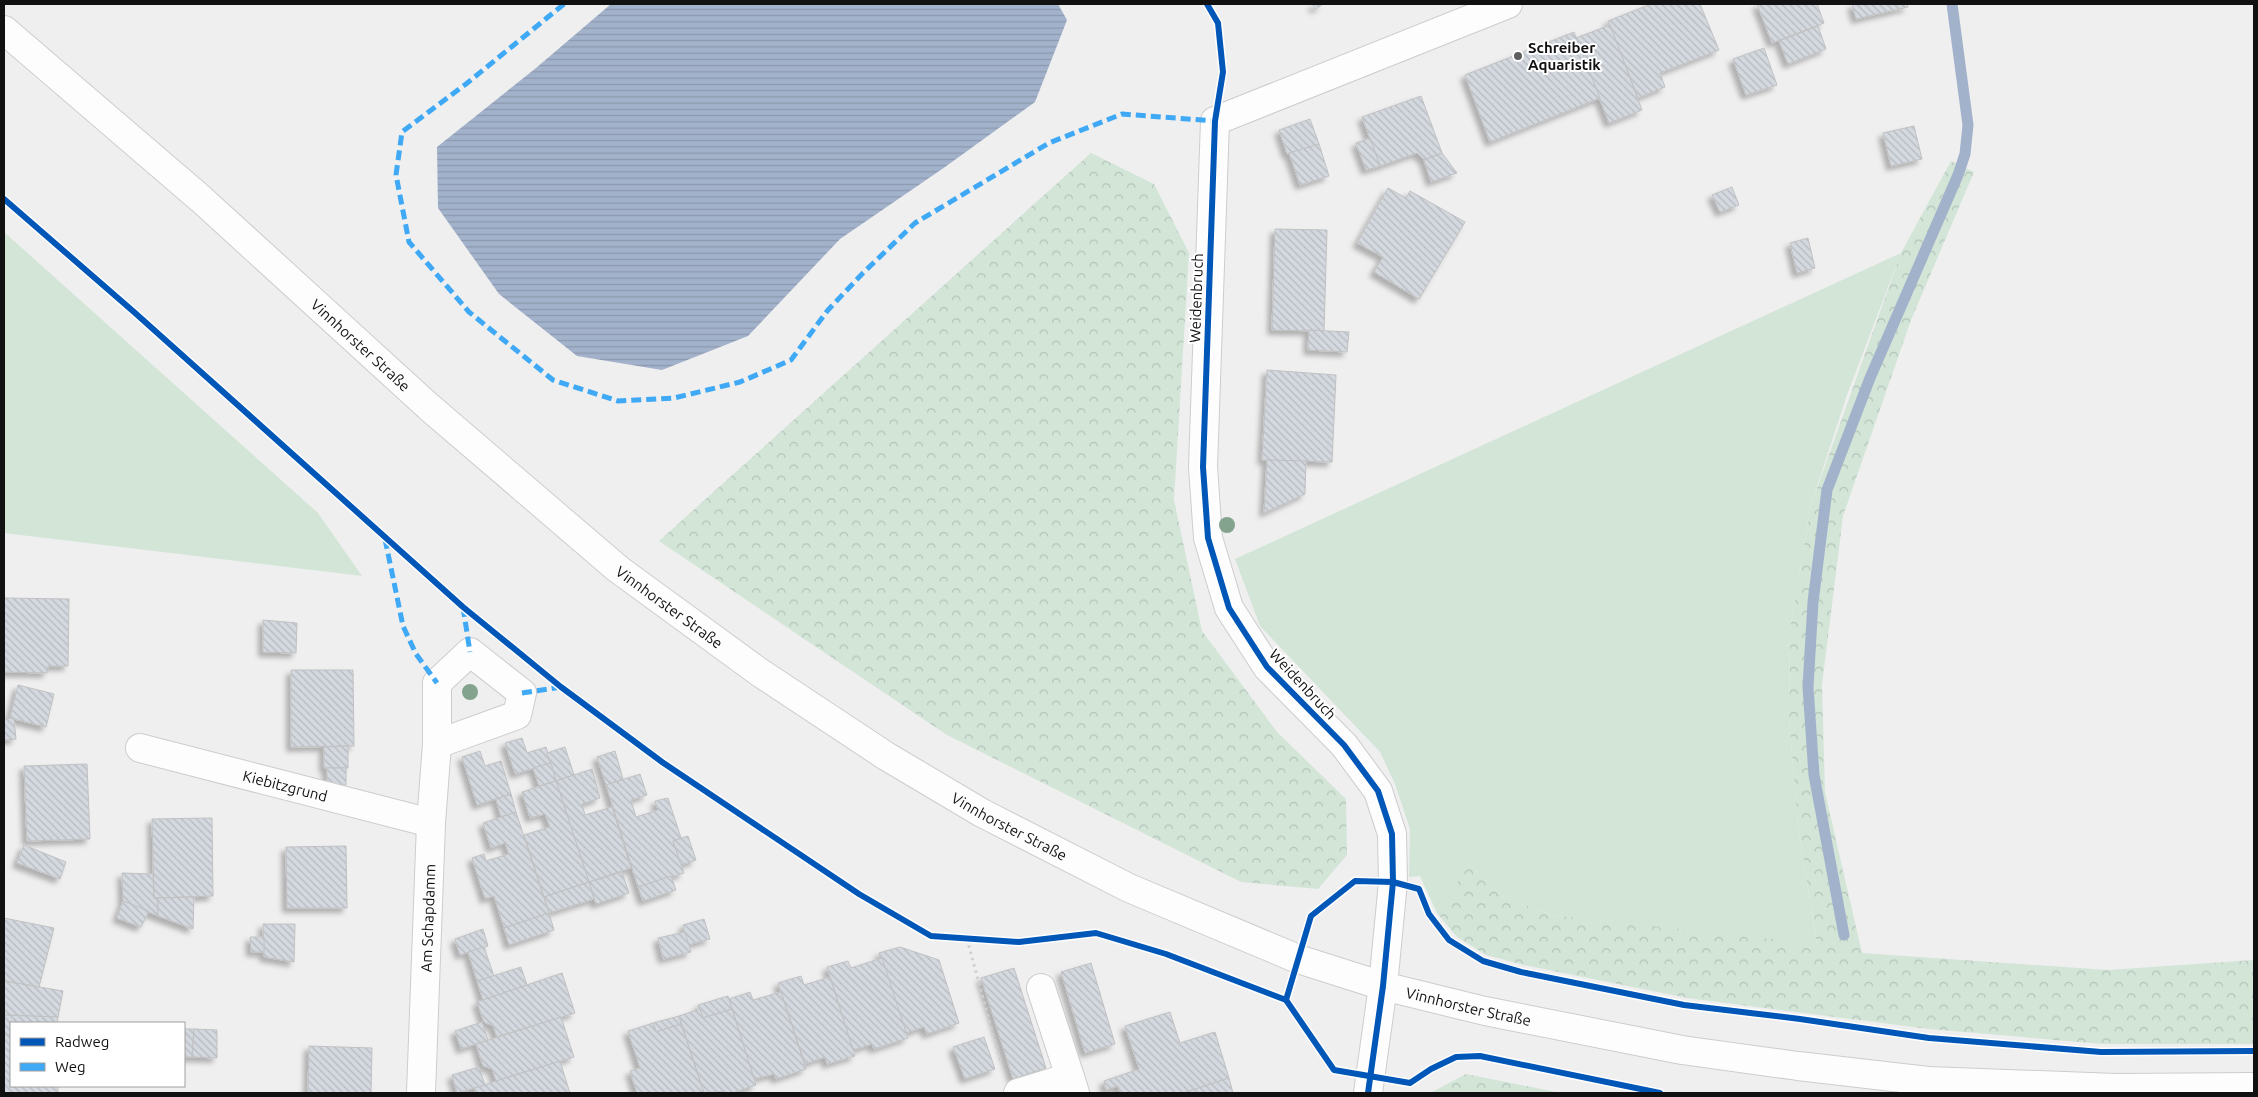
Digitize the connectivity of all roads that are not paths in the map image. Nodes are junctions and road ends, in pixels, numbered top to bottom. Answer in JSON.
{"nodes":[{"id":1,"x":1508,"y":4,"type":"edge"},
{"id":2,"x":4,"y":30,"type":"edge"},
{"id":3,"x":437,"y":744,"type":"dead end"},
{"id":4,"x":140,"y":748,"type":"dead end"},
{"id":5,"x":431,"y":823,"type":"junction"},
{"id":6,"x":1382,"y":986,"type":"junction"},
{"id":7,"x":1041,"y":988,"type":"dead end"},
{"id":8,"x":1072,"y":1085,"type":"edge"},
{"id":9,"x":2254,"y":1087,"type":"edge"},
{"id":10,"x":421,"y":1093,"type":"edge"},
{"id":11,"x":1018,"y":1093,"type":"edge"},
{"id":12,"x":1368,"y":1093,"type":"edge"}],
"edges":[{"from":1,"to":6,"type":"street","name":"Weidenbruch"},
{"from":2,"to":6,"type":"street","name":"Vinnhorster Straße"},
{"from":3,"to":5,"type":"street","name":"Am Schapdamm"},
{"from":4,"to":5,"type":"street","name":"Kiebitzgrund"},
{"from":5,"to":10,"type":"street","name":"Am Schapdamm"},
{"from":6,"to":9,"type":"street","name":"Vinnhorster Straße"},
{"from":6,"to":12,"type":"street"},
{"from":7,"to":8,"type":"street"},
{"from":8,"to":11,"type":"street"}]}
